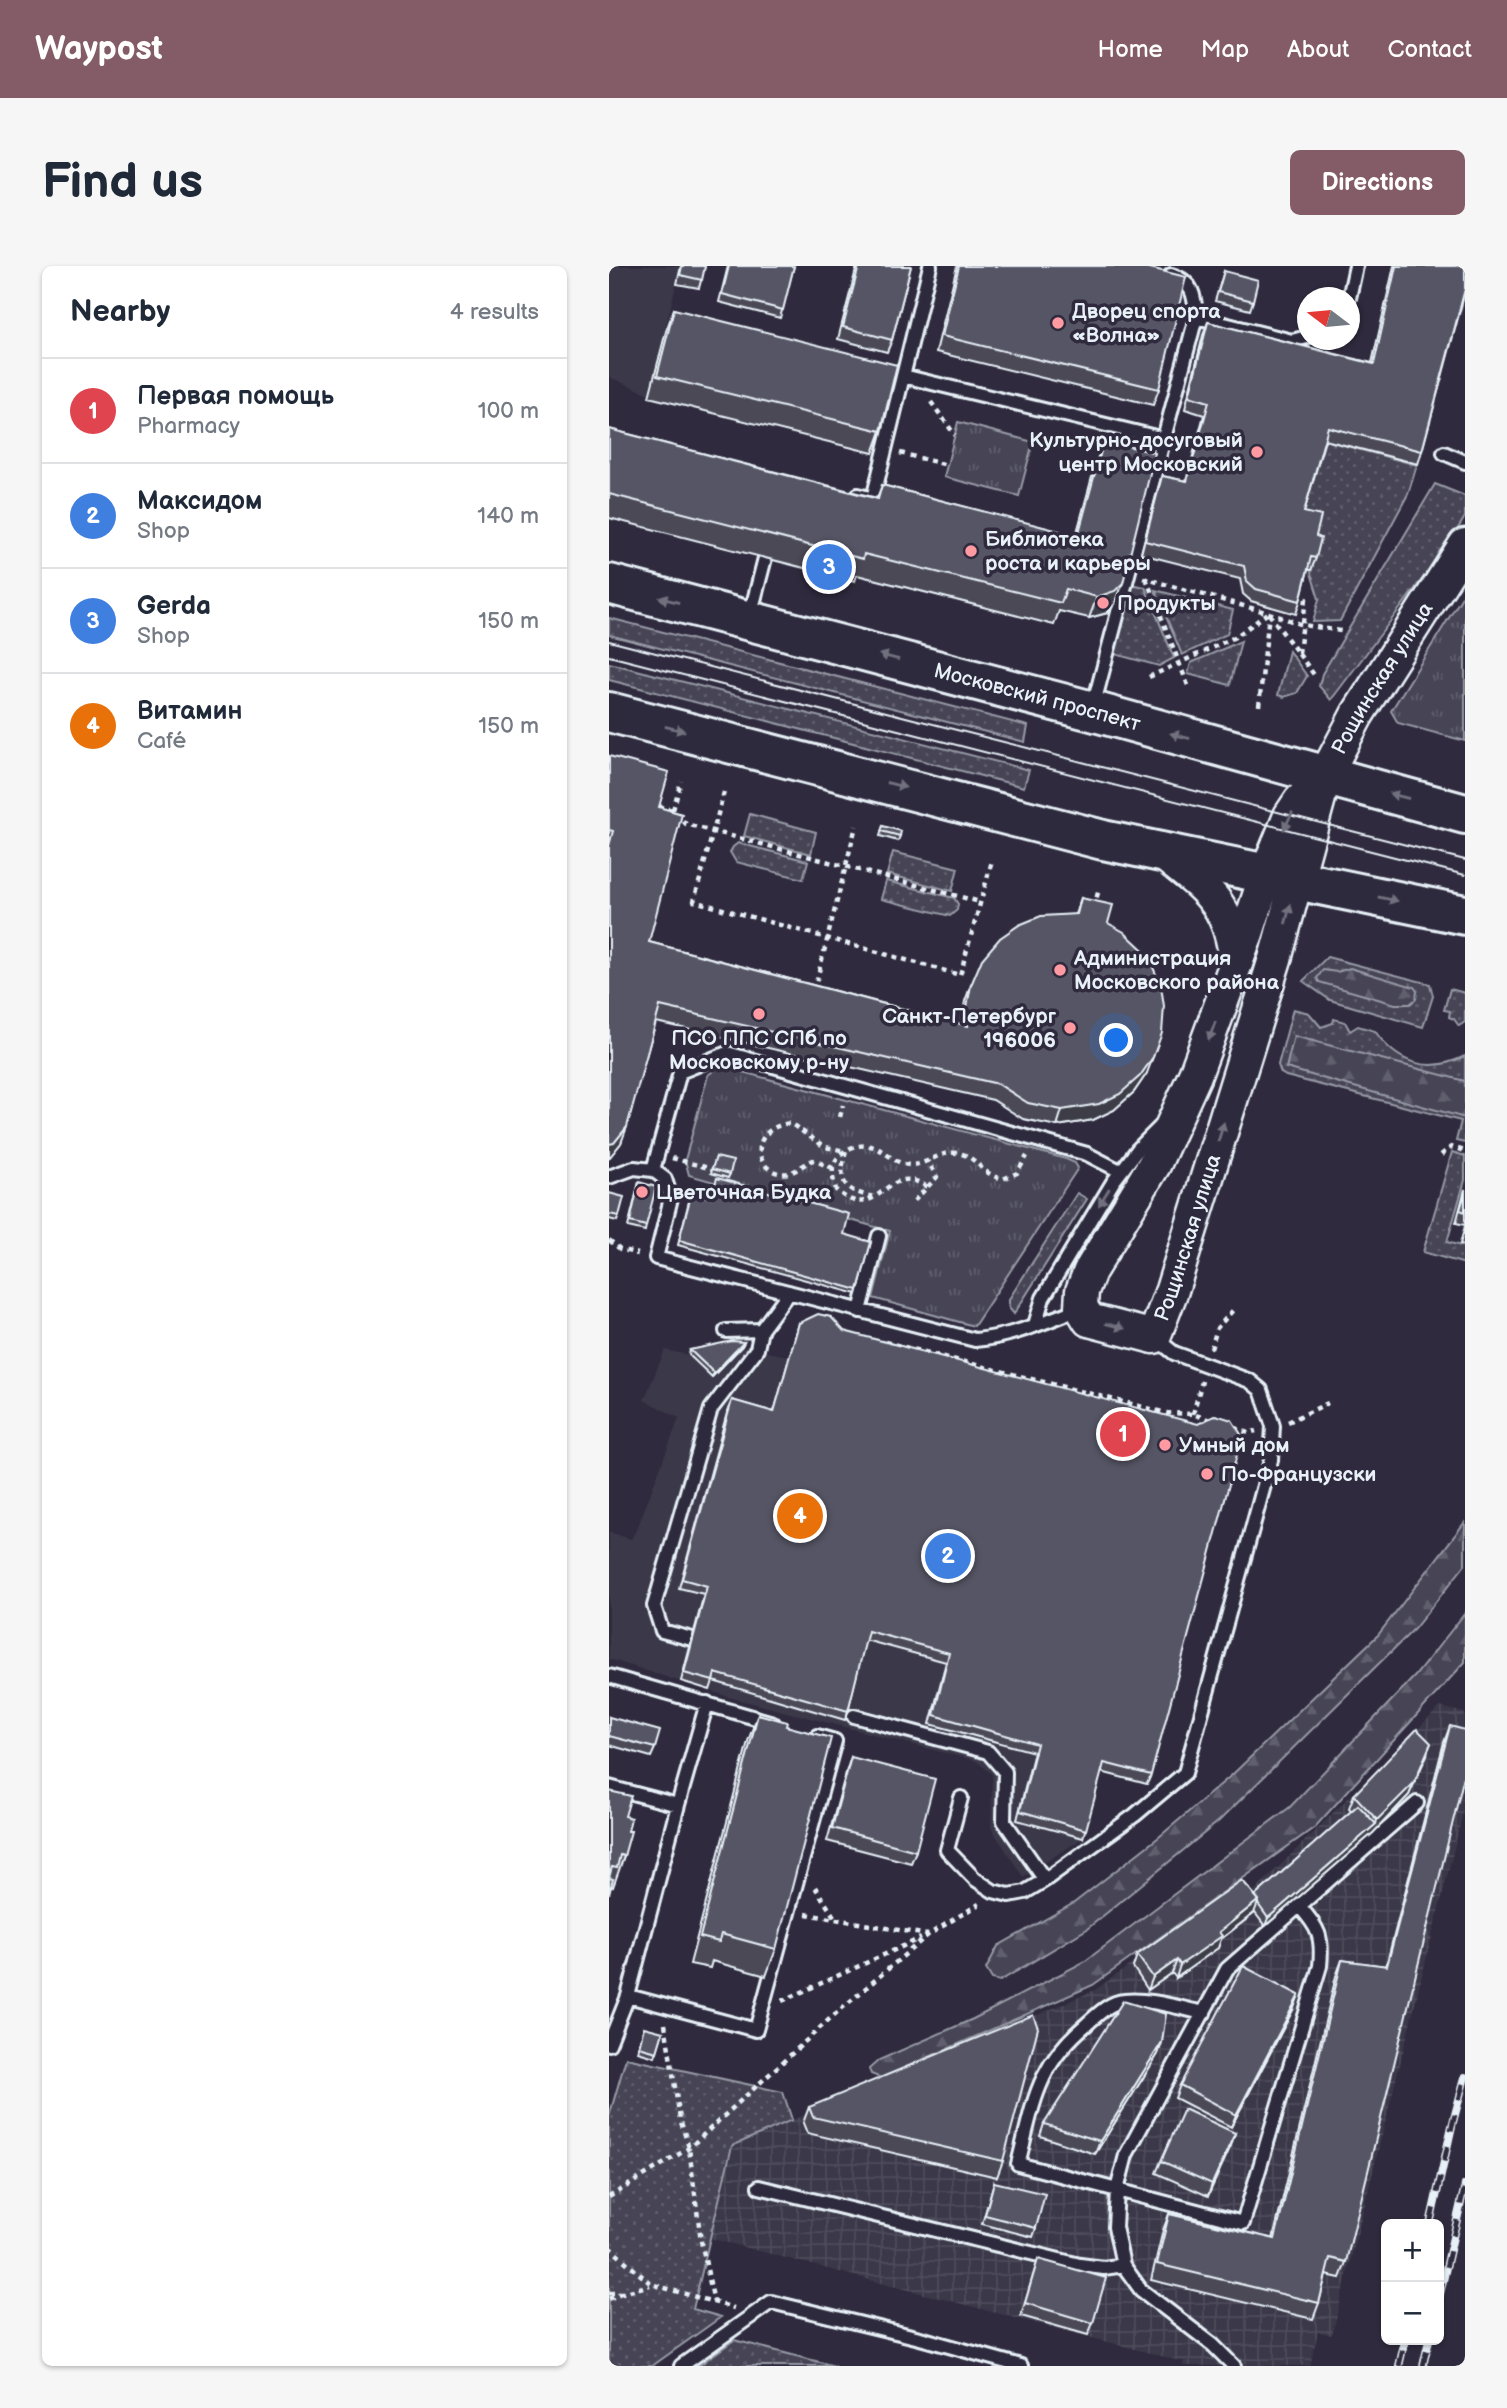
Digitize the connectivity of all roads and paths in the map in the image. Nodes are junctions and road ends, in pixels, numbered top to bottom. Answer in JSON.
{"nodes":[{"id":1,"x":930,"y":266,"type":"edge"},
{"id":2,"x":1356,"y":266,"type":"edge"},
{"id":3,"x":1159,"y":272,"type":"edge"},
{"id":4,"x":1351,"y":287,"type":"edge"},
{"id":5,"x":1196,"y":317,"type":"junction"},
{"id":6,"x":1297,"y":340,"type":"edge"},
{"id":7,"x":909,"y":378,"type":"junction"},
{"id":8,"x":955,"y":435,"type":"dead end"},
{"id":9,"x":1164,"y":439,"type":"junction"},
{"id":10,"x":885,"y":450,"type":"junction"},
{"id":11,"x":1444,"y":453,"type":"dead end"},
{"id":12,"x":1465,"y":462,"type":"edge"},
{"id":13,"x":947,"y":465,"type":"dead end"},
{"id":14,"x":848,"y":492,"type":"edge"},
{"id":15,"x":1465,"y":545,"type":"edge"},
{"id":16,"x":765,"y":558,"type":"edge"},
{"id":17,"x":1129,"y":574,"type":"junction"},
{"id":18,"x":1146,"y":578,"type":"junction"},
{"id":19,"x":609,"y":584,"type":"edge"},
{"id":20,"x":1300,"y":597,"type":"edge"},
{"id":21,"x":1269,"y":613,"type":"junction"},
{"id":22,"x":749,"y":620,"type":"junction"},
{"id":23,"x":1303,"y":625,"type":"junction"},
{"id":24,"x":1341,"y":631,"type":"dead end"},
{"id":25,"x":1299,"y":653,"type":"junction"},
{"id":26,"x":1180,"y":662,"type":"junction"},
{"id":27,"x":1315,"y":676,"type":"dead end"},
{"id":28,"x":1149,"y":677,"type":"dead end"},
{"id":29,"x":1189,"y":688,"type":"dead end"},
{"id":30,"x":1259,"y":706,"type":"dead end"},
{"id":31,"x":1092,"y":711,"type":"junction"},
{"id":32,"x":609,"y":712,"type":"edge"},
{"id":33,"x":1325,"y":776,"type":"junction"},
{"id":34,"x":681,"y":780,"type":"dead end"},
{"id":35,"x":724,"y":792,"type":"dead end"},
{"id":36,"x":658,"y":806,"type":"edge"},
{"id":37,"x":673,"y":810,"type":"junction"},
{"id":38,"x":1465,"y":814,"type":"edge"},
{"id":39,"x":856,"y":826,"type":"dead end"},
{"id":40,"x":713,"y":832,"type":"junction"},
{"id":41,"x":1162,"y":853,"type":"junction"},
{"id":42,"x":992,"y":861,"type":"dead end"},
{"id":43,"x":846,"y":867,"type":"junction"},
{"id":44,"x":1282,"y":877,"type":"junction"},
{"id":45,"x":1099,"y":889,"type":"dead end"},
{"id":46,"x":981,"y":902,"type":"junction"},
{"id":47,"x":1465,"y":915,"type":"edge"},
{"id":48,"x":1091,"y":918,"type":"edge"},
{"id":49,"x":828,"y":939,"type":"junction"},
{"id":50,"x":1236,"y":963,"type":"junction"},
{"id":51,"x":811,"y":1003,"type":"edge"},
{"id":52,"x":1179,"y":1108,"type":"junction"},
{"id":53,"x":1030,"y":1150,"type":"dead end"},
{"id":54,"x":846,"y":1151,"type":"junction"},
{"id":55,"x":1465,"y":1151,"type":"edge"},
{"id":56,"x":657,"y":1154,"type":"junction"},
{"id":57,"x":1441,"y":1156,"type":"dead end"},
{"id":58,"x":929,"y":1161,"type":"junction"},
{"id":59,"x":834,"y":1168,"type":"junction"},
{"id":60,"x":712,"y":1169,"type":"edge"},
{"id":61,"x":653,"y":1170,"type":"junction"},
{"id":62,"x":1120,"y":1171,"type":"junction"},
{"id":63,"x":609,"y":1177,"type":"edge"},
{"id":64,"x":927,"y":1188,"type":"junction"},
{"id":65,"x":877,"y":1197,"type":"junction"},
{"id":66,"x":914,"y":1201,"type":"dead end"},
{"id":67,"x":879,"y":1236,"type":"dead end"},
{"id":68,"x":609,"y":1240,"type":"edge"},
{"id":69,"x":656,"y":1258,"type":"junction"},
{"id":70,"x":789,"y":1292,"type":"junction"},
{"id":71,"x":1081,"y":1307,"type":"junction"},
{"id":72,"x":1235,"y":1308,"type":"dead end"},
{"id":73,"x":860,"y":1311,"type":"junction"},
{"id":74,"x":1035,"y":1325,"type":"junction"},
{"id":75,"x":1217,"y":1328,"type":"dead end"},
{"id":76,"x":761,"y":1330,"type":"junction"},
{"id":77,"x":726,"y":1331,"type":"dead end"},
{"id":78,"x":1154,"y":1337,"type":"junction"},
{"id":79,"x":883,"y":1341,"type":"edge"},
{"id":80,"x":1200,"y":1387,"type":"dead end"},
{"id":81,"x":1167,"y":1413,"type":"junction"},
{"id":82,"x":1193,"y":1414,"type":"junction"},
{"id":83,"x":1215,"y":1422,"type":"edge"},
{"id":84,"x":1164,"y":1425,"type":"edge"},
{"id":85,"x":1226,"y":1425,"type":"edge"},
{"id":86,"x":1249,"y":1433,"type":"dead end"},
{"id":87,"x":692,"y":1639,"type":"edge"},
{"id":88,"x":609,"y":1676,"type":"edge"},
{"id":89,"x":707,"y":1703,"type":"junction"},
{"id":90,"x":854,"y":1716,"type":"dead end"},
{"id":91,"x":784,"y":1726,"type":"edge"},
{"id":92,"x":810,"y":1733,"type":"edge"},
{"id":93,"x":609,"y":1787,"type":"edge"},
{"id":94,"x":961,"y":1798,"type":"dead end"},
{"id":95,"x":1417,"y":1803,"type":"dead end"},
{"id":96,"x":678,"y":1805,"type":"junction"},
{"id":97,"x":801,"y":1866,"type":"junction"},
{"id":98,"x":1045,"y":1881,"type":"junction"},
{"id":99,"x":993,"y":1891,"type":"junction"},
{"id":100,"x":1299,"y":1906,"type":"junction"},
{"id":101,"x":789,"y":1911,"type":"junction"},
{"id":102,"x":835,"y":1919,"type":"junction"},
{"id":103,"x":928,"y":1935,"type":"junction"},
{"id":104,"x":628,"y":1996,"type":"junction"},
{"id":105,"x":662,"y":2005,"type":"junction"},
{"id":106,"x":761,"y":2010,"type":"junction"},
{"id":107,"x":1204,"y":2012,"type":"junction"},
{"id":108,"x":609,"y":2044,"type":"edge"},
{"id":109,"x":689,"y":2148,"type":"junction"},
{"id":110,"x":759,"y":2187,"type":"dead end"},
{"id":111,"x":1117,"y":2190,"type":"junction"},
{"id":112,"x":609,"y":2197,"type":"edge"},
{"id":113,"x":609,"y":2247,"type":"edge"},
{"id":114,"x":1123,"y":2265,"type":"junction"},
{"id":115,"x":623,"y":2292,"type":"junction"},
{"id":116,"x":609,"y":2293,"type":"edge"},
{"id":117,"x":609,"y":2299,"type":"edge"},
{"id":118,"x":714,"y":2302,"type":"dead end"},
{"id":119,"x":681,"y":2366,"type":"edge"},
{"id":120,"x":1021,"y":2366,"type":"edge"},
{"id":121,"x":1234,"y":2366,"type":"edge"}],
"edges":[{"from":1,"to":7,"type":"lane"},
{"from":2,"to":4,"type":"lane"},
{"from":3,"to":5,"type":"lane"},
{"from":5,"to":6,"type":"lane"},
{"from":5,"to":9,"type":"lane"},
{"from":7,"to":8,"type":"path"},
{"from":7,"to":9,"type":"lane"},
{"from":7,"to":10,"type":"lane"},
{"from":9,"to":17,"type":"lane"},
{"from":10,"to":13,"type":"path"},
{"from":10,"to":14,"type":"lane"},
{"from":11,"to":12,"type":"lane"},
{"from":15,"to":33,"type":"street","name":"Рощинская улица"},
{"from":16,"to":22,"type":"lane"},
{"from":17,"to":18,"type":"path"},
{"from":17,"to":31,"type":"lane"},
{"from":18,"to":21,"type":"path"},
{"from":18,"to":26,"type":"path"},
{"from":22,"to":19,"type":"main road","name":"Московский проспект","one_way":true},
{"from":20,"to":23,"type":"path"},
{"from":21,"to":23,"type":"path"},
{"from":21,"to":25,"type":"path"},
{"from":21,"to":26,"type":"path"},
{"from":21,"to":30,"type":"path"},
{"from":31,"to":22,"type":"main road","name":"Московский проспект","one_way":true},
{"from":23,"to":24,"type":"path"},
{"from":23,"to":25,"type":"path"},
{"from":25,"to":27,"type":"path"},
{"from":26,"to":28,"type":"path"},
{"from":26,"to":29,"type":"path"},
{"from":33,"to":31,"type":"main road","name":"Московский проспект","one_way":true},
{"from":32,"to":41,"type":"main road","one_way":true},
{"from":38,"to":33,"type":"main road","name":"Московский проспект","one_way":true},
{"from":33,"to":44,"type":"street","name":"Рощинская улица"},
{"from":34,"to":37,"type":"path"},
{"from":35,"to":40,"type":"path"},
{"from":36,"to":37,"type":"path"},
{"from":37,"to":40,"type":"path"},
{"from":39,"to":43,"type":"path"},
{"from":40,"to":43,"type":"path"},
{"from":40,"to":49,"type":"path"},
{"from":41,"to":44,"type":"main road"},
{"from":41,"to":50,"type":"street"},
{"from":42,"to":46,"type":"path"},
{"from":43,"to":46,"type":"path"},
{"from":43,"to":49,"type":"path"},
{"from":44,"to":47,"type":"main road","one_way":true},
{"from":44,"to":50,"type":"street","name":"Рощинская улица"},
{"from":78,"to":44,"type":"street","name":"Рощинская улица","one_way":true},
{"from":45,"to":48,"type":"path"},
{"from":46,"to":49,"type":"path"},
{"from":49,"to":51,"type":"path"},
{"from":50,"to":52,"type":"street","name":"Рощинская улица","one_way":true},
{"from":52,"to":62,"type":"lane"},
{"from":52,"to":71,"type":"street","name":"Рощинская улица"},
{"from":53,"to":58,"type":"path"},
{"from":54,"to":58,"type":"path"},
{"from":54,"to":59,"type":"path"},
{"from":54,"to":59,"type":"path"},
{"from":54,"to":65,"type":"path"},
{"from":55,"to":57,"type":"path"},
{"from":56,"to":60,"type":"path"},
{"from":56,"to":61,"type":"lane"},
{"from":56,"to":62,"type":"lane"},
{"from":58,"to":64,"type":"path"},
{"from":59,"to":65,"type":"path"},
{"from":61,"to":63,"type":"lane"},
{"from":61,"to":69,"type":"lane"},
{"from":62,"to":74,"type":"lane","one_way":true},
{"from":64,"to":65,"type":"path"},
{"from":64,"to":66,"type":"path"},
{"from":67,"to":73,"type":"lane"},
{"from":68,"to":69,"type":"path"},
{"from":69,"to":70,"type":"lane"},
{"from":70,"to":73,"type":"lane"},
{"from":70,"to":76,"type":"lane"},
{"from":71,"to":74,"type":"lane"},
{"from":71,"to":78,"type":"street","name":"Рощинская улица","one_way":true},
{"from":72,"to":75,"type":"path"},
{"from":73,"to":74,"type":"lane"},
{"from":76,"to":77,"type":"lane"},
{"from":76,"to":87,"type":"lane"},
{"from":78,"to":98,"type":"lane"},
{"from":79,"to":81,"type":"path"},
{"from":80,"to":82,"type":"path"},
{"from":81,"to":82,"type":"path"},
{"from":81,"to":84,"type":"path"},
{"from":82,"to":83,"type":"path"},
{"from":85,"to":86,"type":"path"},
{"from":88,"to":89,"type":"lane"},
{"from":89,"to":91,"type":"lane"},
{"from":89,"to":96,"type":"lane"},
{"from":90,"to":98,"type":"lane"},
{"from":92,"to":97,"type":"lane"},
{"from":93,"to":96,"type":"lane"},
{"from":94,"to":99,"type":"lane"},
{"from":95,"to":100,"type":"lane"},
{"from":96,"to":104,"type":"lane"},
{"from":97,"to":101,"type":"lane"},
{"from":97,"to":102,"type":"path"},
{"from":98,"to":99,"type":"lane"},
{"from":99,"to":103,"type":"path"},
{"from":100,"to":107,"type":"lane"},
{"from":100,"to":111,"type":"lane"},
{"from":101,"to":102,"type":"path"},
{"from":101,"to":106,"type":"lane"},
{"from":102,"to":103,"type":"path"},
{"from":103,"to":106,"type":"path"},
{"from":103,"to":109,"type":"path"},
{"from":104,"to":105,"type":"lane"},
{"from":104,"to":108,"type":"lane"},
{"from":105,"to":106,"type":"lane"},
{"from":105,"to":109,"type":"path"},
{"from":107,"to":111,"type":"lane"},
{"from":107,"to":111,"type":"lane"},
{"from":109,"to":112,"type":"path"},
{"from":109,"to":118,"type":"path"},
{"from":110,"to":114,"type":"lane"},
{"from":111,"to":114,"type":"lane"},
{"from":113,"to":115,"type":"path"},
{"from":114,"to":121,"type":"lane"},
{"from":115,"to":116,"type":"path"},
{"from":115,"to":117,"type":"path"},
{"from":119,"to":120,"type":"lane"}]}
